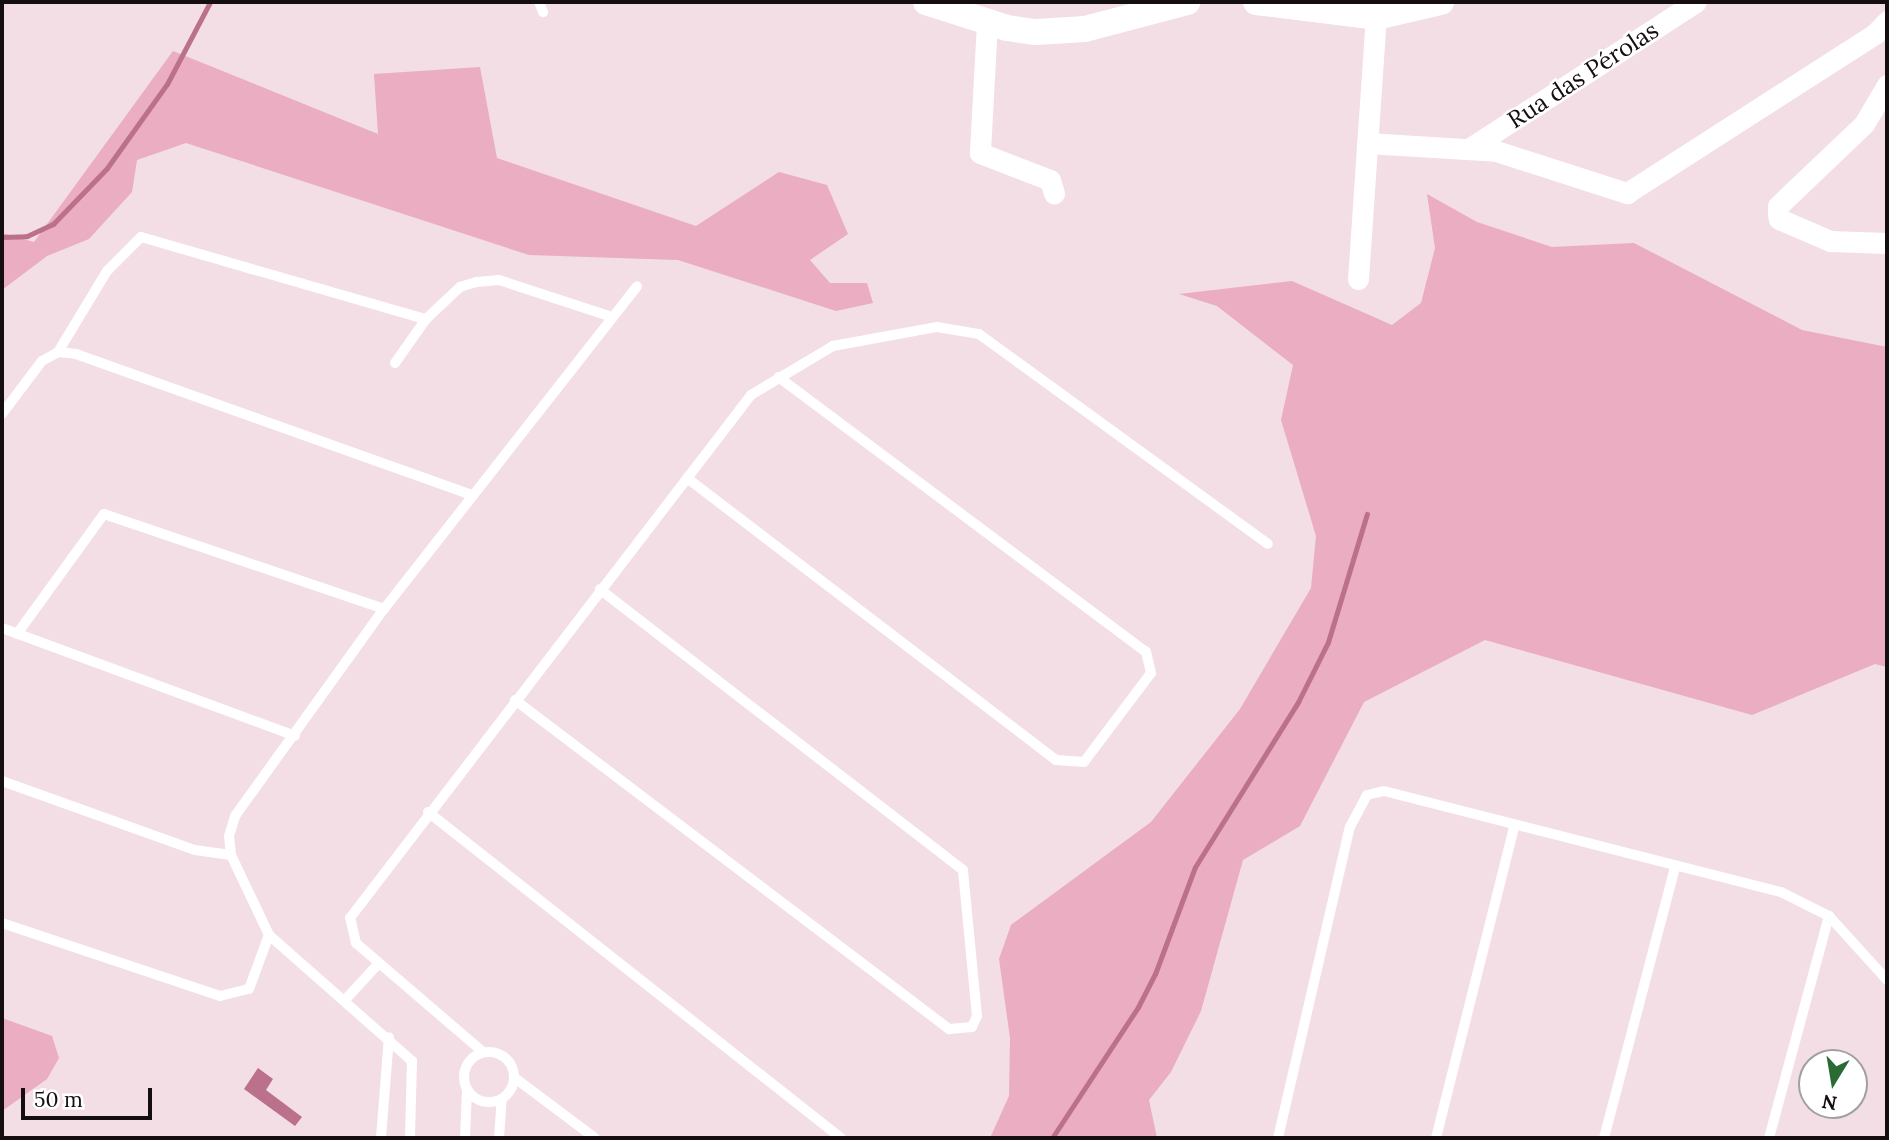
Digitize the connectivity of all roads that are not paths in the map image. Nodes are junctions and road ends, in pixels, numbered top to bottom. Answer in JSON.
{"nodes":[{"id":1,"x":926,"y":2,"type":"edge"},
{"id":2,"x":1184,"y":2,"type":"edge"},
{"id":3,"x":1256,"y":2,"type":"edge"},
{"id":4,"x":1441,"y":2,"type":"edge"},
{"id":5,"x":1696,"y":2,"type":"edge"},
{"id":6,"x":1376,"y":18,"type":"junction"},
{"id":7,"x":1887,"y":21,"type":"edge"},
{"id":8,"x":987,"y":22,"type":"junction"},
{"id":9,"x":1887,"y":85,"type":"edge"},
{"id":10,"x":1367,"y":143,"type":"junction"},
{"id":11,"x":1470,"y":148,"type":"junction"},
{"id":12,"x":1054,"y":193,"type":"dead end"},
{"id":13,"x":1887,"y":243,"type":"edge"},
{"id":14,"x":1358,"y":279,"type":"dead end"},
{"id":15,"x":637,"y":286,"type":"dead end"},
{"id":16,"x":612,"y":317,"type":"junction"},
{"id":17,"x":426,"y":319,"type":"junction"},
{"id":18,"x":58,"y":352,"type":"junction"},
{"id":19,"x":395,"y":363,"type":"dead end"},
{"id":20,"x":779,"y":377,"type":"junction"},
{"id":21,"x":2,"y":414,"type":"edge"},
{"id":22,"x":687,"y":478,"type":"junction"},
{"id":23,"x":473,"y":495,"type":"junction"},
{"id":24,"x":1268,"y":544,"type":"dead end"},
{"id":25,"x":600,"y":589,"type":"junction"},
{"id":26,"x":384,"y":609,"type":"junction"},
{"id":27,"x":2,"y":628,"type":"edge"},
{"id":28,"x":18,"y":634,"type":"junction"},
{"id":29,"x":515,"y":700,"type":"junction"},
{"id":30,"x":295,"y":736,"type":"junction"},
{"id":31,"x":2,"y":780,"type":"edge"},
{"id":32,"x":428,"y":812,"type":"junction"},
{"id":33,"x":1514,"y":827,"type":"junction"},
{"id":34,"x":232,"y":855,"type":"junction"},
{"id":35,"x":1675,"y":868,"type":"junction"},
{"id":36,"x":1829,"y":916,"type":"junction"},
{"id":37,"x":2,"y":923,"type":"edge"},
{"id":38,"x":269,"y":935,"type":"junction"},
{"id":39,"x":379,"y":963,"type":"junction"},
{"id":40,"x":1887,"y":980,"type":"edge"},
{"id":41,"x":345,"y":1000,"type":"junction"},
{"id":42,"x":389,"y":1037,"type":"junction"},
{"id":43,"x":483,"y":1052,"type":"junction"},
{"id":44,"x":515,"y":1078,"type":"junction"},
{"id":45,"x":467,"y":1090,"type":"junction"},
{"id":46,"x":502,"y":1099,"type":"junction"},
{"id":47,"x":381,"y":1138,"type":"edge"},
{"id":48,"x":410,"y":1138,"type":"edge"},
{"id":49,"x":465,"y":1138,"type":"edge"},
{"id":50,"x":499,"y":1138,"type":"edge"},
{"id":51,"x":595,"y":1138,"type":"edge"},
{"id":52,"x":841,"y":1138,"type":"edge"},
{"id":53,"x":1278,"y":1138,"type":"edge"},
{"id":54,"x":1436,"y":1138,"type":"edge"},
{"id":55,"x":1604,"y":1138,"type":"edge"},
{"id":56,"x":1769,"y":1138,"type":"edge"}],
"edges":[{"from":1,"to":8,"type":"street"},
{"from":2,"to":8,"type":"street"},
{"from":3,"to":6,"type":"street"},
{"from":4,"to":6,"type":"street"},
{"from":5,"to":11,"type":"street","name":"Rua das Pérolas"},
{"from":6,"to":10,"type":"street"},
{"from":7,"to":11,"type":"street"},
{"from":8,"to":12,"type":"street"},
{"from":9,"to":13,"type":"street"},
{"from":10,"to":11,"type":"street"},
{"from":10,"to":14,"type":"street"},
{"from":15,"to":16,"type":"lane"},
{"from":16,"to":17,"type":"lane"},
{"from":16,"to":23,"type":"lane"},
{"from":17,"to":18,"type":"lane"},
{"from":17,"to":19,"type":"lane"},
{"from":18,"to":21,"type":"lane"},
{"from":18,"to":23,"type":"lane"},
{"from":20,"to":22,"type":"lane"},
{"from":20,"to":22,"type":"lane"},
{"from":20,"to":24,"type":"lane"},
{"from":22,"to":25,"type":"lane"},
{"from":23,"to":26,"type":"lane"},
{"from":25,"to":29,"type":"lane"},
{"from":25,"to":29,"type":"lane"},
{"from":26,"to":28,"type":"lane"},
{"from":26,"to":30,"type":"lane"},
{"from":27,"to":28,"type":"lane"},
{"from":28,"to":30,"type":"lane"},
{"from":29,"to":32,"type":"lane"},
{"from":30,"to":34,"type":"lane"},
{"from":31,"to":34,"type":"lane"},
{"from":32,"to":39,"type":"lane"},
{"from":32,"to":52,"type":"lane"},
{"from":33,"to":35,"type":"lane"},
{"from":33,"to":53,"type":"lane"},
{"from":33,"to":54,"type":"lane"},
{"from":34,"to":38,"type":"lane"},
{"from":35,"to":36,"type":"lane"},
{"from":35,"to":55,"type":"lane"},
{"from":36,"to":40,"type":"lane"},
{"from":36,"to":56,"type":"lane"},
{"from":37,"to":38,"type":"lane"},
{"from":38,"to":41,"type":"lane"},
{"from":39,"to":41,"type":"lane"},
{"from":39,"to":43,"type":"lane"},
{"from":41,"to":42,"type":"lane"},
{"from":42,"to":47,"type":"lane"},
{"from":42,"to":48,"type":"lane"},
{"from":43,"to":44,"type":"lane"},
{"from":43,"to":45,"type":"lane"},
{"from":44,"to":46,"type":"lane"},
{"from":44,"to":51,"type":"lane"},
{"from":45,"to":46,"type":"lane"},
{"from":45,"to":49,"type":"lane"},
{"from":46,"to":50,"type":"lane"}]}
